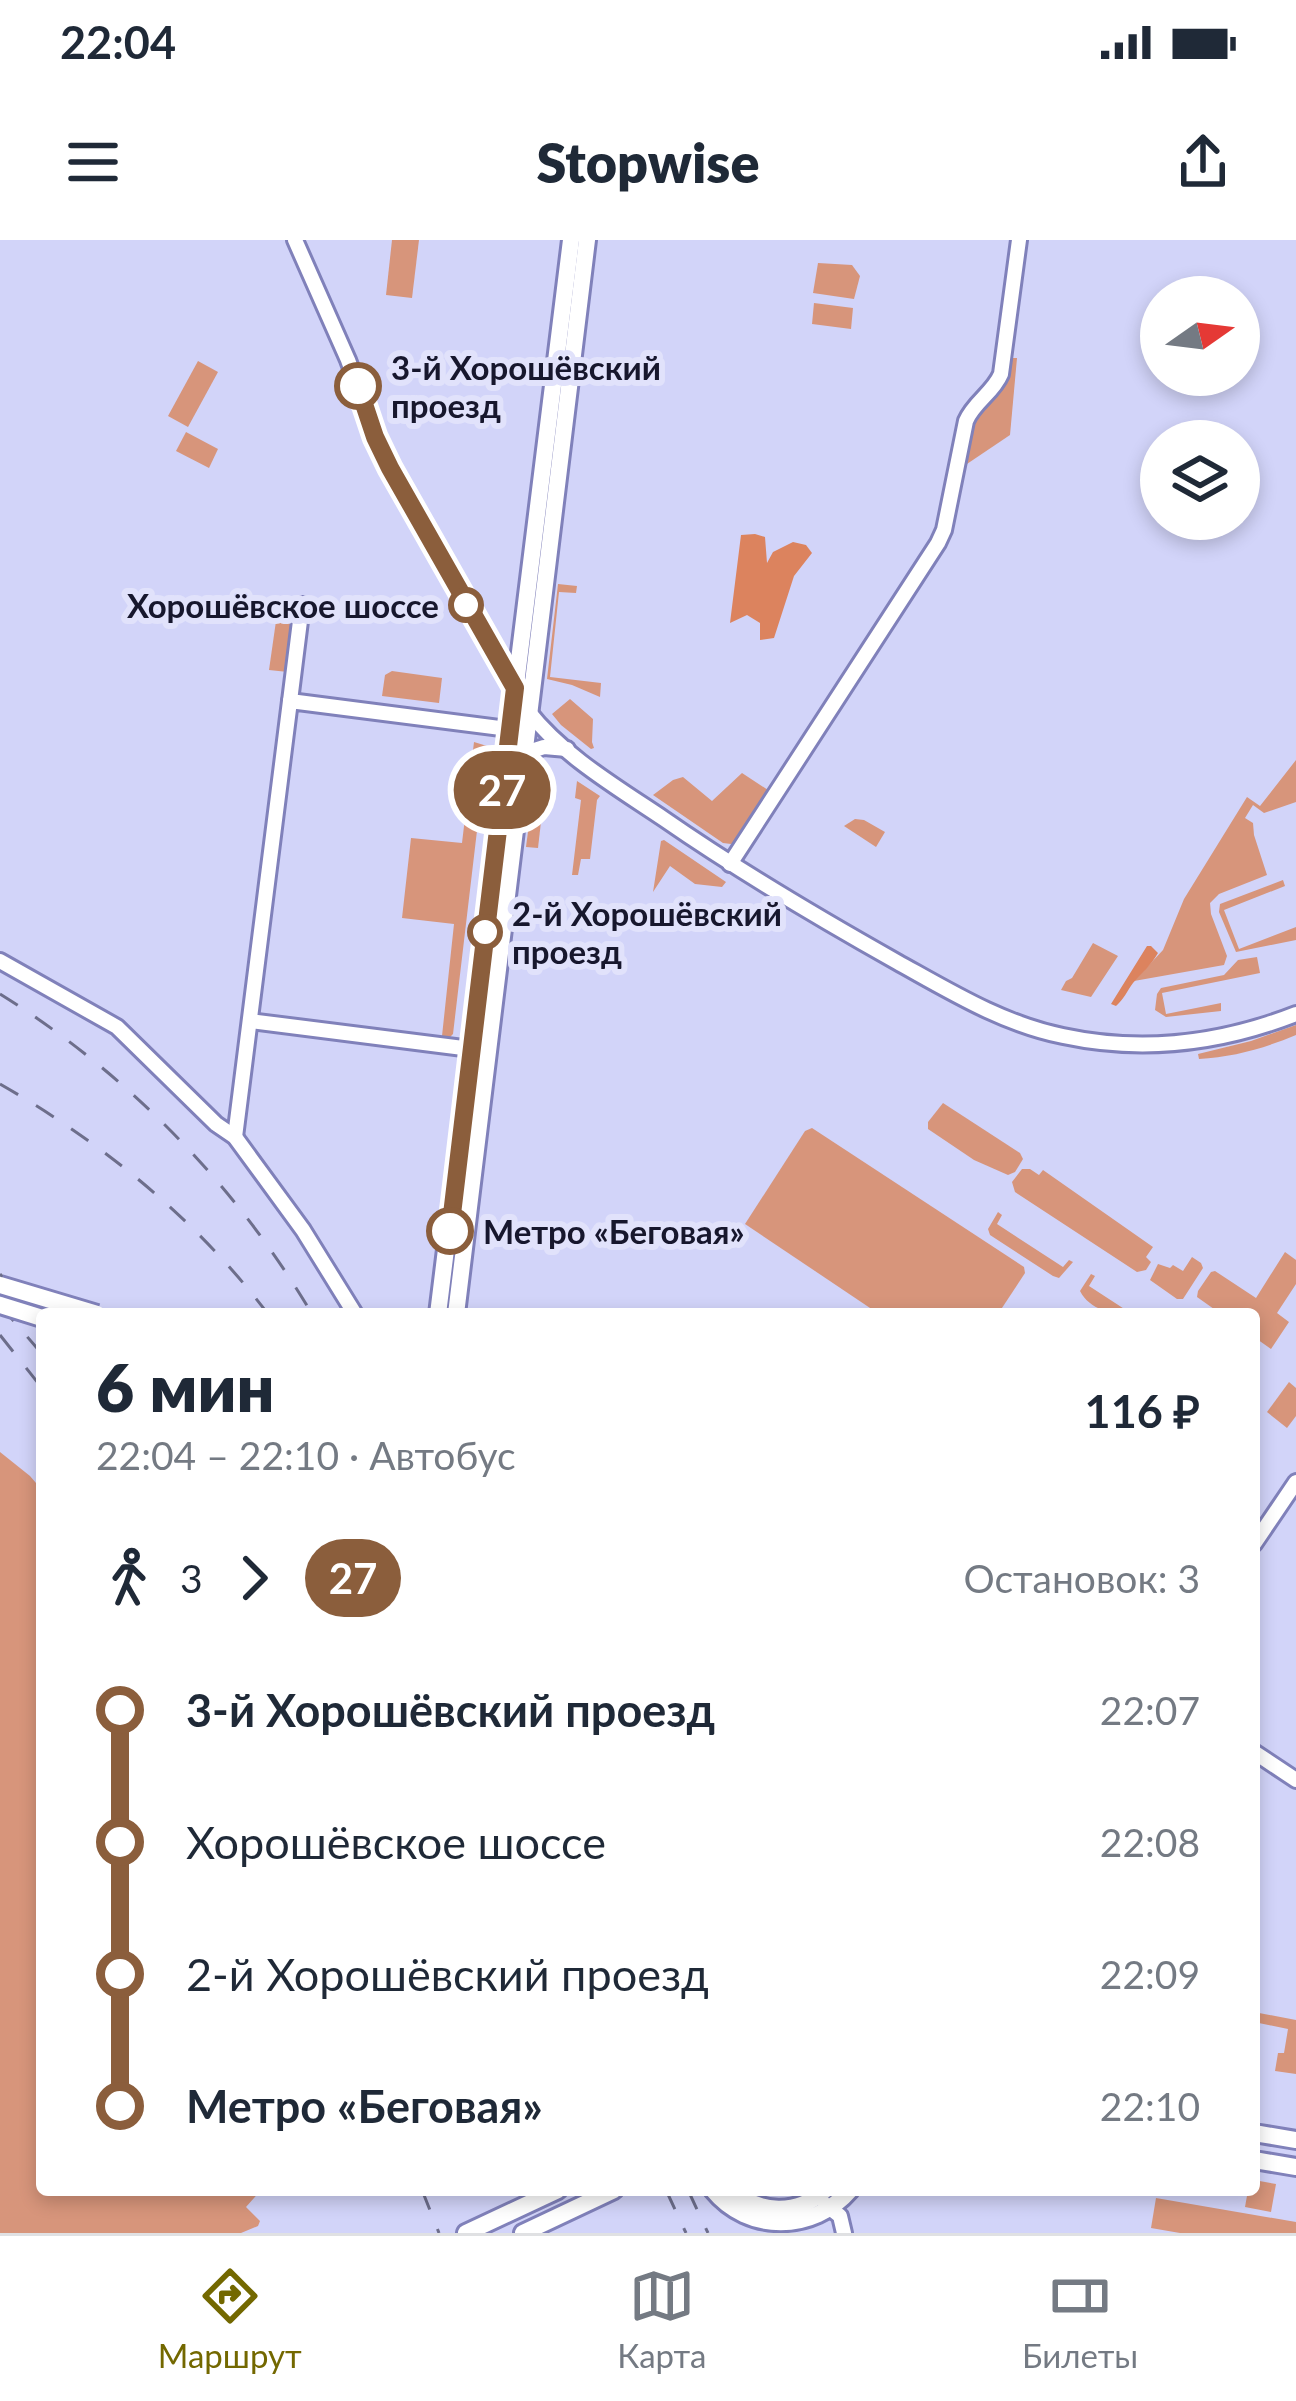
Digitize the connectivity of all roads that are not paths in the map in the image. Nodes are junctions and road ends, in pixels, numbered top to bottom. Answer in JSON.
{"nodes":[{"id":1,"x":295,"y":240,"type":"edge"},
{"id":2,"x":571,"y":240,"type":"edge"},
{"id":3,"x":587,"y":240,"type":"edge"},
{"id":4,"x":1019,"y":240,"type":"edge"},
{"id":5,"x":564,"y":298,"type":"junction"},
{"id":6,"x":578,"y":315,"type":"junction"},
{"id":7,"x":567,"y":340,"type":"junction"},
{"id":8,"x":302,"y":605,"type":"dead end"},
{"id":9,"x":515,"y":688,"type":"junction"},
{"id":10,"x":290,"y":701,"type":"junction"},
{"id":11,"x":519,"y":724,"type":"junction"},
{"id":12,"x":567,"y":749,"type":"junction"},
{"id":13,"x":525,"y":752,"type":"junction"},
{"id":14,"x":730,"y":864,"type":"junction"},
{"id":15,"x":0,"y":961,"type":"edge"},
{"id":16,"x":1296,"y":1013,"type":"edge"},
{"id":17,"x":250,"y":1021,"type":"junction"},
{"id":18,"x":471,"y":1049,"type":"junction"},
{"id":19,"x":235,"y":1137,"type":"junction"},
{"id":20,"x":0,"y":1285,"type":"edge"},
{"id":21,"x":0,"y":1305,"type":"edge"},
{"id":22,"x":77,"y":1308,"type":"edge"},
{"id":23,"x":351,"y":1308,"type":"edge"},
{"id":24,"x":440,"y":1308,"type":"edge"},
{"id":25,"x":456,"y":1308,"type":"edge"},
{"id":26,"x":36,"y":1316,"type":"edge"},
{"id":27,"x":1296,"y":1482,"type":"edge"},
{"id":28,"x":1260,"y":1535,"type":"edge"},
{"id":29,"x":1260,"y":1756,"type":"edge"},
{"id":30,"x":1296,"y":1780,"type":"edge"},
{"id":31,"x":1260,"y":2134,"type":"edge"},
{"id":32,"x":1296,"y":2140,"type":"edge"},
{"id":33,"x":1260,"y":2161,"type":"edge"},
{"id":34,"x":1296,"y":2167,"type":"edge"},
{"id":35,"x":545,"y":2196,"type":"edge"},
{"id":36,"x":601,"y":2196,"type":"edge"},
{"id":37,"x":719,"y":2196,"type":"edge"},
{"id":38,"x":740,"y":2196,"type":"edge"},
{"id":39,"x":836,"y":2198,"type":"edge"},
{"id":40,"x":466,"y":2233,"type":"edge"},
{"id":41,"x":523,"y":2233,"type":"edge"},
{"id":42,"x":844,"y":2233,"type":"edge"}],
"edges":[{"from":1,"to":9,"type":"street"},
{"from":2,"to":5,"type":"main road"},
{"from":3,"to":6,"type":"main road"},
{"from":4,"to":14,"type":"street"},
{"from":5,"to":6,"type":"street"},
{"from":5,"to":7,"type":"main road"},
{"from":6,"to":7,"type":"main road"},
{"from":7,"to":9,"type":"main road"},
{"from":7,"to":11,"type":"main road"},
{"from":8,"to":10,"type":"street"},
{"from":9,"to":11,"type":"main road"},
{"from":10,"to":11,"type":"street"},
{"from":10,"to":17,"type":"street"},
{"from":11,"to":12,"type":"street"},
{"from":11,"to":13,"type":"main road"},
{"from":11,"to":18,"type":"main road"},
{"from":12,"to":13,"type":"street"},
{"from":12,"to":14,"type":"street"},
{"from":13,"to":25,"type":"main road"},
{"from":14,"to":16,"type":"street"},
{"from":15,"to":19,"type":"street"},
{"from":17,"to":18,"type":"street"},
{"from":17,"to":19,"type":"street"},
{"from":18,"to":24,"type":"main road"},
{"from":19,"to":23,"type":"street"},
{"from":20,"to":22,"type":"main road","bridge":true},
{"from":21,"to":26,"type":"main road","bridge":true},
{"from":27,"to":28,"type":"street"},
{"from":29,"to":30,"type":"street"},
{"from":31,"to":32,"type":"main road"},
{"from":33,"to":34,"type":"main road"},
{"from":35,"to":40,"type":"main road"},
{"from":36,"to":41,"type":"main road"},
{"from":37,"to":39,"type":"main road"},
{"from":38,"to":39,"type":"main road"},
{"from":39,"to":42,"type":"street"},
{"from":39,"to":42,"type":"street"}]}
